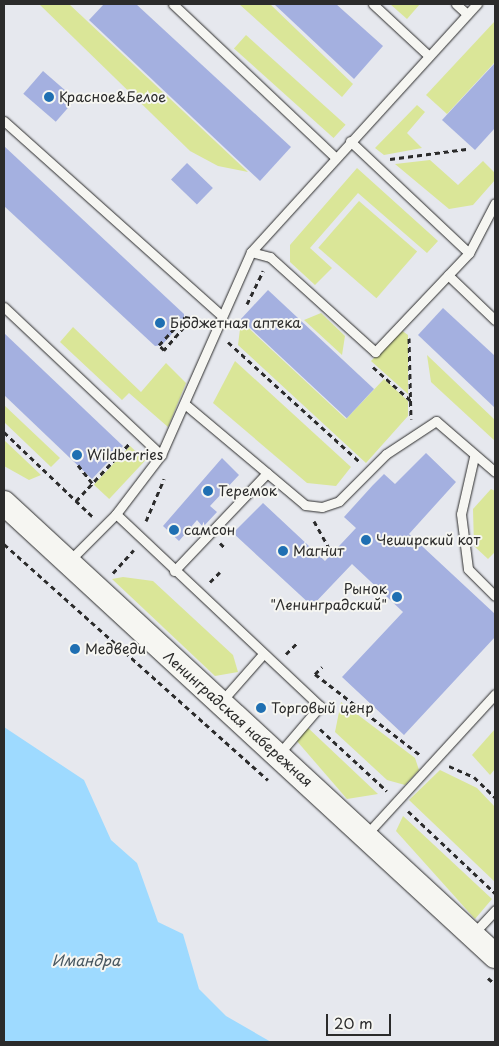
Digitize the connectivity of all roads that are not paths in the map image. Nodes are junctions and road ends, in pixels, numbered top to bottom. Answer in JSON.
{"nodes":[{"id":1,"x":173,"y":4,"type":"edge"},
{"id":2,"x":374,"y":4,"type":"edge"},
{"id":3,"x":456,"y":4,"type":"edge"},
{"id":4,"x":477,"y":4,"type":"edge"},
{"id":5,"x":467,"y":14,"type":"junction"},
{"id":6,"x":429,"y":56,"type":"junction"},
{"id":7,"x":4,"y":121,"type":"edge"},
{"id":8,"x":350,"y":141,"type":"junction"},
{"id":9,"x":335,"y":157,"type":"junction"},
{"id":10,"x":495,"y":203,"type":"edge"},
{"id":11,"x":251,"y":252,"type":"junction"},
{"id":12,"x":469,"y":253,"type":"junction"},
{"id":13,"x":448,"y":275,"type":"junction"},
{"id":14,"x":4,"y":308,"type":"edge"},
{"id":15,"x":222,"y":316,"type":"junction"},
{"id":16,"x":495,"y":320,"type":"edge"},
{"id":17,"x":186,"y":405,"type":"junction"},
{"id":18,"x":161,"y":455,"type":"junction"},
{"id":19,"x":474,"y":457,"type":"junction"},
{"id":20,"x":495,"y":472,"type":"edge"},
{"id":21,"x":267,"y":473,"type":"junction"},
{"id":22,"x":4,"y":503,"type":"edge"},
{"id":23,"x":116,"y":514,"type":"junction"},
{"id":24,"x":67,"y":562,"type":"junction"},
{"id":25,"x":174,"y":571,"type":"junction"},
{"id":26,"x":495,"y":596,"type":"edge"},
{"id":27,"x":263,"y":654,"type":"junction"},
{"id":28,"x":495,"y":694,"type":"edge"},
{"id":29,"x":220,"y":703,"type":"junction"},
{"id":30,"x":278,"y":755,"type":"junction"},
{"id":31,"x":366,"y":835,"type":"junction"},
{"id":32,"x":495,"y":910,"type":"edge"},
{"id":33,"x":472,"y":935,"type":"junction"},
{"id":34,"x":489,"y":964,"type":"edge"}],
"edges":[{"from":1,"to":9,"type":"lane"},
{"from":2,"to":6,"type":"lane"},
{"from":3,"to":5,"type":"lane"},
{"from":4,"to":5,"type":"lane"},
{"from":5,"to":6,"type":"lane"},
{"from":6,"to":8,"type":"lane"},
{"from":7,"to":15,"type":"lane"},
{"from":8,"to":9,"type":"lane"},
{"from":8,"to":12,"type":"lane"},
{"from":9,"to":11,"type":"lane"},
{"from":10,"to":12,"type":"lane"},
{"from":11,"to":13,"type":"lane"},
{"from":11,"to":15,"type":"lane"},
{"from":12,"to":13,"type":"lane"},
{"from":13,"to":16,"type":"lane"},
{"from":14,"to":18,"type":"lane"},
{"from":15,"to":17,"type":"lane"},
{"from":17,"to":18,"type":"lane"},
{"from":17,"to":21,"type":"lane"},
{"from":18,"to":23,"type":"lane"},
{"from":19,"to":20,"type":"lane"},
{"from":19,"to":21,"type":"lane"},
{"from":19,"to":26,"type":"lane"},
{"from":21,"to":25,"type":"lane"},
{"from":22,"to":24,"type":"main road","name":"Ленинградская набережная"},
{"from":23,"to":24,"type":"lane"},
{"from":23,"to":25,"type":"lane"},
{"from":24,"to":29,"type":"main road","name":"Ленинградская набережная"},
{"from":25,"to":27,"type":"lane"},
{"from":27,"to":29,"type":"lane"},
{"from":27,"to":30,"type":"lane"},
{"from":28,"to":31,"type":"lane"},
{"from":29,"to":30,"type":"main road","name":"Ленинградская набережная"},
{"from":30,"to":31,"type":"main road","name":"Ленинградская набережная"},
{"from":31,"to":33,"type":"main road","name":"Ленинградская набережная"},
{"from":32,"to":33,"type":"lane"},
{"from":33,"to":34,"type":"main road","name":"Ленинградская набережная"}]}
